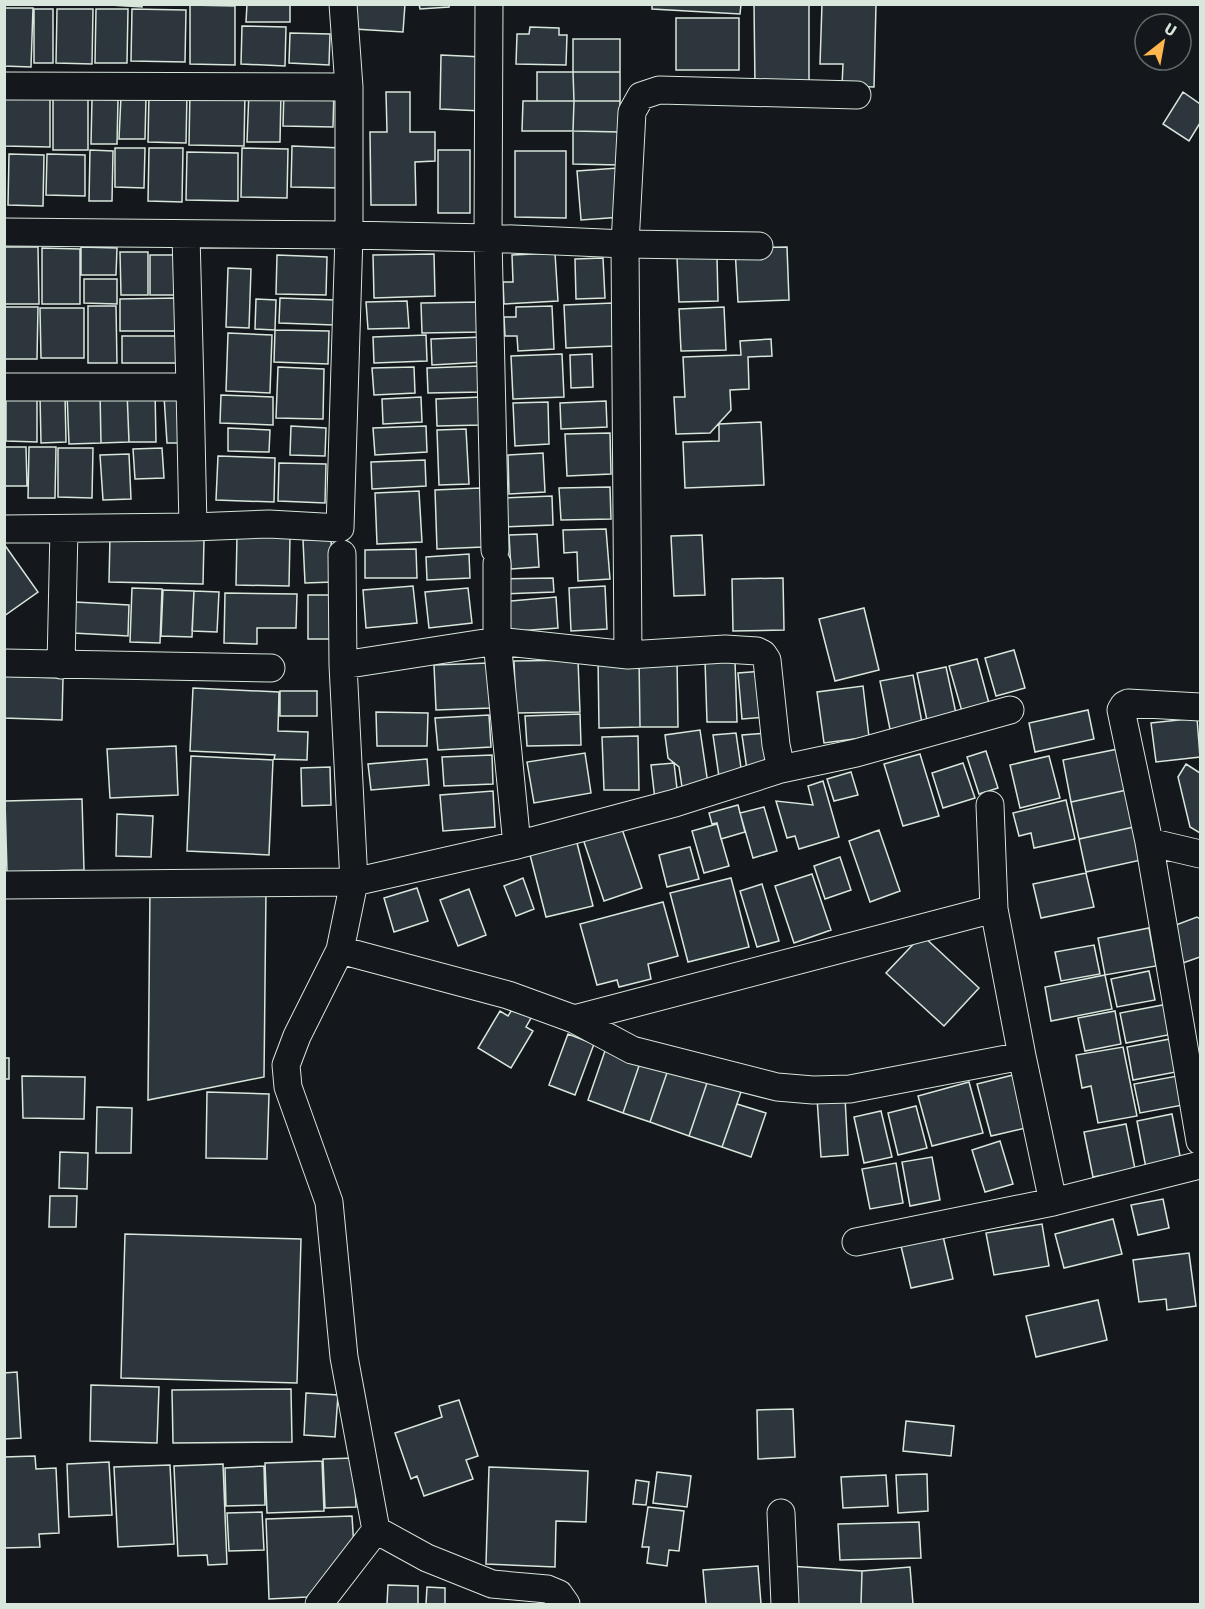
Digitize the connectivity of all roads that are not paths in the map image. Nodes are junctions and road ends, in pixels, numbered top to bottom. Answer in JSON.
{"nodes":[{"id":1,"x":343,"y":4,"type":"edge"},
{"id":2,"x":489,"y":4,"type":"edge"},
{"id":3,"x":4,"y":86,"type":"edge"},
{"id":4,"x":348,"y":87,"type":"junction"},
{"id":5,"x":857,"y":95,"type":"dead end"},
{"id":6,"x":4,"y":232,"type":"edge"},
{"id":7,"x":186,"y":235,"type":"junction"},
{"id":8,"x":349,"y":235,"type":"junction"},
{"id":9,"x":488,"y":238,"type":"junction"},
{"id":10,"x":625,"y":244,"type":"junction"},
{"id":11,"x":759,"y":246,"type":"dead end"},
{"id":12,"x":4,"y":387,"type":"edge"},
{"id":13,"x":190,"y":387,"type":"junction"},
{"id":14,"x":193,"y":527,"type":"junction"},
{"id":15,"x":64,"y":529,"type":"junction"},
{"id":16,"x":4,"y":530,"type":"edge"},
{"id":17,"x":342,"y":554,"type":"dead end"},
{"id":18,"x":497,"y":641,"type":"junction"},
{"id":19,"x":628,"y":655,"type":"junction"},
{"id":20,"x":4,"y":663,"type":"edge"},
{"id":21,"x":61,"y":665,"type":"junction"},
{"id":22,"x":343,"y":665,"type":"junction"},
{"id":23,"x":271,"y":668,"type":"dead end"},
{"id":24,"x":1200,"y":707,"type":"edge"},
{"id":25,"x":1010,"y":710,"type":"dead end"},
{"id":26,"x":781,"y":769,"type":"junction"},
{"id":27,"x":990,"y":805,"type":"dead end"},
{"id":28,"x":1149,"y":842,"type":"junction"},
{"id":29,"x":517,"y":844,"type":"junction"},
{"id":30,"x":1200,"y":854,"type":"edge"},
{"id":31,"x":354,"y":882,"type":"junction"},
{"id":32,"x":4,"y":885,"type":"edge"},
{"id":33,"x":994,"y":909,"type":"junction"},
{"id":34,"x":340,"y":950,"type":"junction"},
{"id":35,"x":574,"y":1019,"type":"junction"},
{"id":36,"x":1192,"y":1045,"type":"edge"},
{"id":37,"x":1022,"y":1056,"type":"junction"},
{"id":38,"x":1200,"y":1141,"type":"edge"},
{"id":39,"x":1200,"y":1165,"type":"edge"},
{"id":40,"x":1053,"y":1202,"type":"junction"},
{"id":41,"x":856,"y":1242,"type":"dead end"},
{"id":42,"x":781,"y":1513,"type":"dead end"},
{"id":43,"x":376,"y":1530,"type":"junction"},
{"id":44,"x":319,"y":1605,"type":"edge"},
{"id":45,"x":566,"y":1605,"type":"edge"},
{"id":46,"x":785,"y":1605,"type":"edge"}],
"edges":[{"from":1,"to":4,"type":"street"},
{"from":2,"to":9,"type":"street"},
{"from":3,"to":4,"type":"street"},
{"from":4,"to":8,"type":"street"},
{"from":5,"to":10,"type":"street"},
{"from":6,"to":7,"type":"street"},
{"from":7,"to":8,"type":"street"},
{"from":7,"to":13,"type":"street"},
{"from":8,"to":9,"type":"street"},
{"from":8,"to":14,"type":"street"},
{"from":9,"to":10,"type":"street"},
{"from":9,"to":18,"type":"street"},
{"from":10,"to":11,"type":"street"},
{"from":10,"to":19,"type":"street"},
{"from":12,"to":13,"type":"street"},
{"from":13,"to":14,"type":"street"},
{"from":14,"to":15,"type":"street"},
{"from":15,"to":16,"type":"street"},
{"from":15,"to":21,"type":"street"},
{"from":17,"to":22,"type":"street"},
{"from":18,"to":19,"type":"street"},
{"from":18,"to":22,"type":"street"},
{"from":18,"to":29,"type":"street"},
{"from":19,"to":26,"type":"street"},
{"from":20,"to":21,"type":"street"},
{"from":21,"to":23,"type":"street"},
{"from":22,"to":31,"type":"street"},
{"from":24,"to":28,"type":"street"},
{"from":25,"to":26,"type":"street"},
{"from":26,"to":29,"type":"street"},
{"from":27,"to":33,"type":"street"},
{"from":28,"to":30,"type":"street"},
{"from":28,"to":36,"type":"street"},
{"from":29,"to":31,"type":"street"},
{"from":31,"to":32,"type":"street"},
{"from":31,"to":34,"type":"street"},
{"from":33,"to":35,"type":"street"},
{"from":33,"to":37,"type":"street"},
{"from":34,"to":35,"type":"street"},
{"from":34,"to":43,"type":"street"},
{"from":35,"to":37,"type":"street"},
{"from":36,"to":38,"type":"street"},
{"from":37,"to":40,"type":"street"},
{"from":39,"to":40,"type":"street"},
{"from":40,"to":41,"type":"street"},
{"from":42,"to":46,"type":"street"},
{"from":43,"to":44,"type":"street"},
{"from":43,"to":45,"type":"street"}]}
